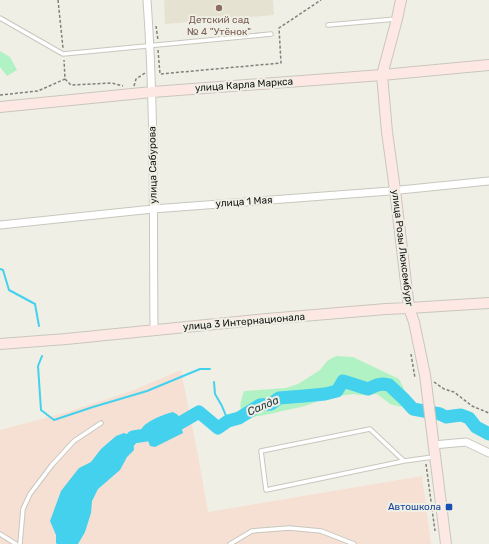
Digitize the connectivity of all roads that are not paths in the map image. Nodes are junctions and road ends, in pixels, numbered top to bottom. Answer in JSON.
{"nodes":[{"id":1,"x":147,"y":0,"type":"edge"},
{"id":2,"x":401,"y":0,"type":"edge"},
{"id":3,"x":0,"y":18,"type":"edge"},
{"id":4,"x":397,"y":19,"type":"junction"},
{"id":5,"x":328,"y":26,"type":"dead end"},
{"id":6,"x":270,"y":34,"type":"dead end"},
{"id":7,"x":154,"y":46,"type":"junction"},
{"id":8,"x":489,"y":65,"type":"edge"},
{"id":9,"x":382,"y":75,"type":"junction"},
{"id":10,"x":152,"y":92,"type":"junction"},
{"id":11,"x":0,"y":107,"type":"edge"},
{"id":12,"x":489,"y":181,"type":"edge"},
{"id":13,"x":395,"y":190,"type":"junction"},
{"id":14,"x":153,"y":209,"type":"junction"},
{"id":15,"x":0,"y":225,"type":"edge"},
{"id":16,"x":489,"y":303,"type":"edge"},
{"id":17,"x":409,"y":308,"type":"junction"},
{"id":18,"x":154,"y":330,"type":"junction"},
{"id":19,"x":0,"y":344,"type":"edge"},
{"id":20,"x":101,"y":423,"type":"dead end"},
{"id":21,"x":433,"y":445,"type":"junction"},
{"id":22,"x":489,"y":453,"type":"edge"},
{"id":23,"x":430,"y":457,"type":"junction"},
{"id":24,"x":404,"y":461,"type":"junction"},
{"id":25,"x":0,"y":534,"type":"edge"},
{"id":26,"x":16,"y":544,"type":"edge"},
{"id":27,"x":20,"y":544,"type":"edge"},
{"id":28,"x":230,"y":544,"type":"edge"},
{"id":29,"x":354,"y":544,"type":"edge"},
{"id":30,"x":446,"y":544,"type":"edge"}],
"edges":[{"from":1,"to":7,"type":"street","name":"улица Сабурова"},
{"from":2,"to":4,"type":"street","name":"улица Розы Люксембург"},
{"from":3,"to":7,"type":"lane"},
{"from":4,"to":5,"type":"lane"},
{"from":4,"to":9,"type":"street","name":"улица Розы Люксембург"},
{"from":6,"to":7,"type":"lane"},
{"from":7,"to":10,"type":"street","name":"улица Сабурова"},
{"from":8,"to":9,"type":"street","name":"улица Карла Маркса"},
{"from":9,"to":10,"type":"street","name":"улица Карла Маркса"},
{"from":9,"to":13,"type":"street","name":"улица Розы Люксембург"},
{"from":10,"to":11,"type":"street","name":"улица Карла Маркса"},
{"from":10,"to":14,"type":"street","name":"улица Сабурова"},
{"from":12,"to":13,"type":"street","name":"улица 1 Мая"},
{"from":13,"to":14,"type":"street","name":"улица 1 Мая"},
{"from":13,"to":17,"type":"street","name":"улица Розы Люксембург"},
{"from":14,"to":15,"type":"street","name":"улица 1 Мая"},
{"from":14,"to":18,"type":"street","name":"улица Сабурова"},
{"from":16,"to":17,"type":"street","name":"улица 3 Интернационала"},
{"from":17,"to":18,"type":"street","name":"улица 3 Интернационала"},
{"from":17,"to":21,"type":"street","name":"улица Розы Люксембург"},
{"from":18,"to":19,"type":"street","name":"улица 3 Интернационала"},
{"from":20,"to":27,"type":"lane"},
{"from":21,"to":22,"type":"street"},
{"from":21,"to":23,"type":"street","name":"улица Розы Люксембург"},
{"from":23,"to":24,"type":"lane"},
{"from":23,"to":30,"type":"street","name":"улица Розы Люксембург"},
{"from":24,"to":24,"type":"lane"},
{"from":25,"to":26,"type":"lane"},
{"from":28,"to":29,"type":"lane"}]}
